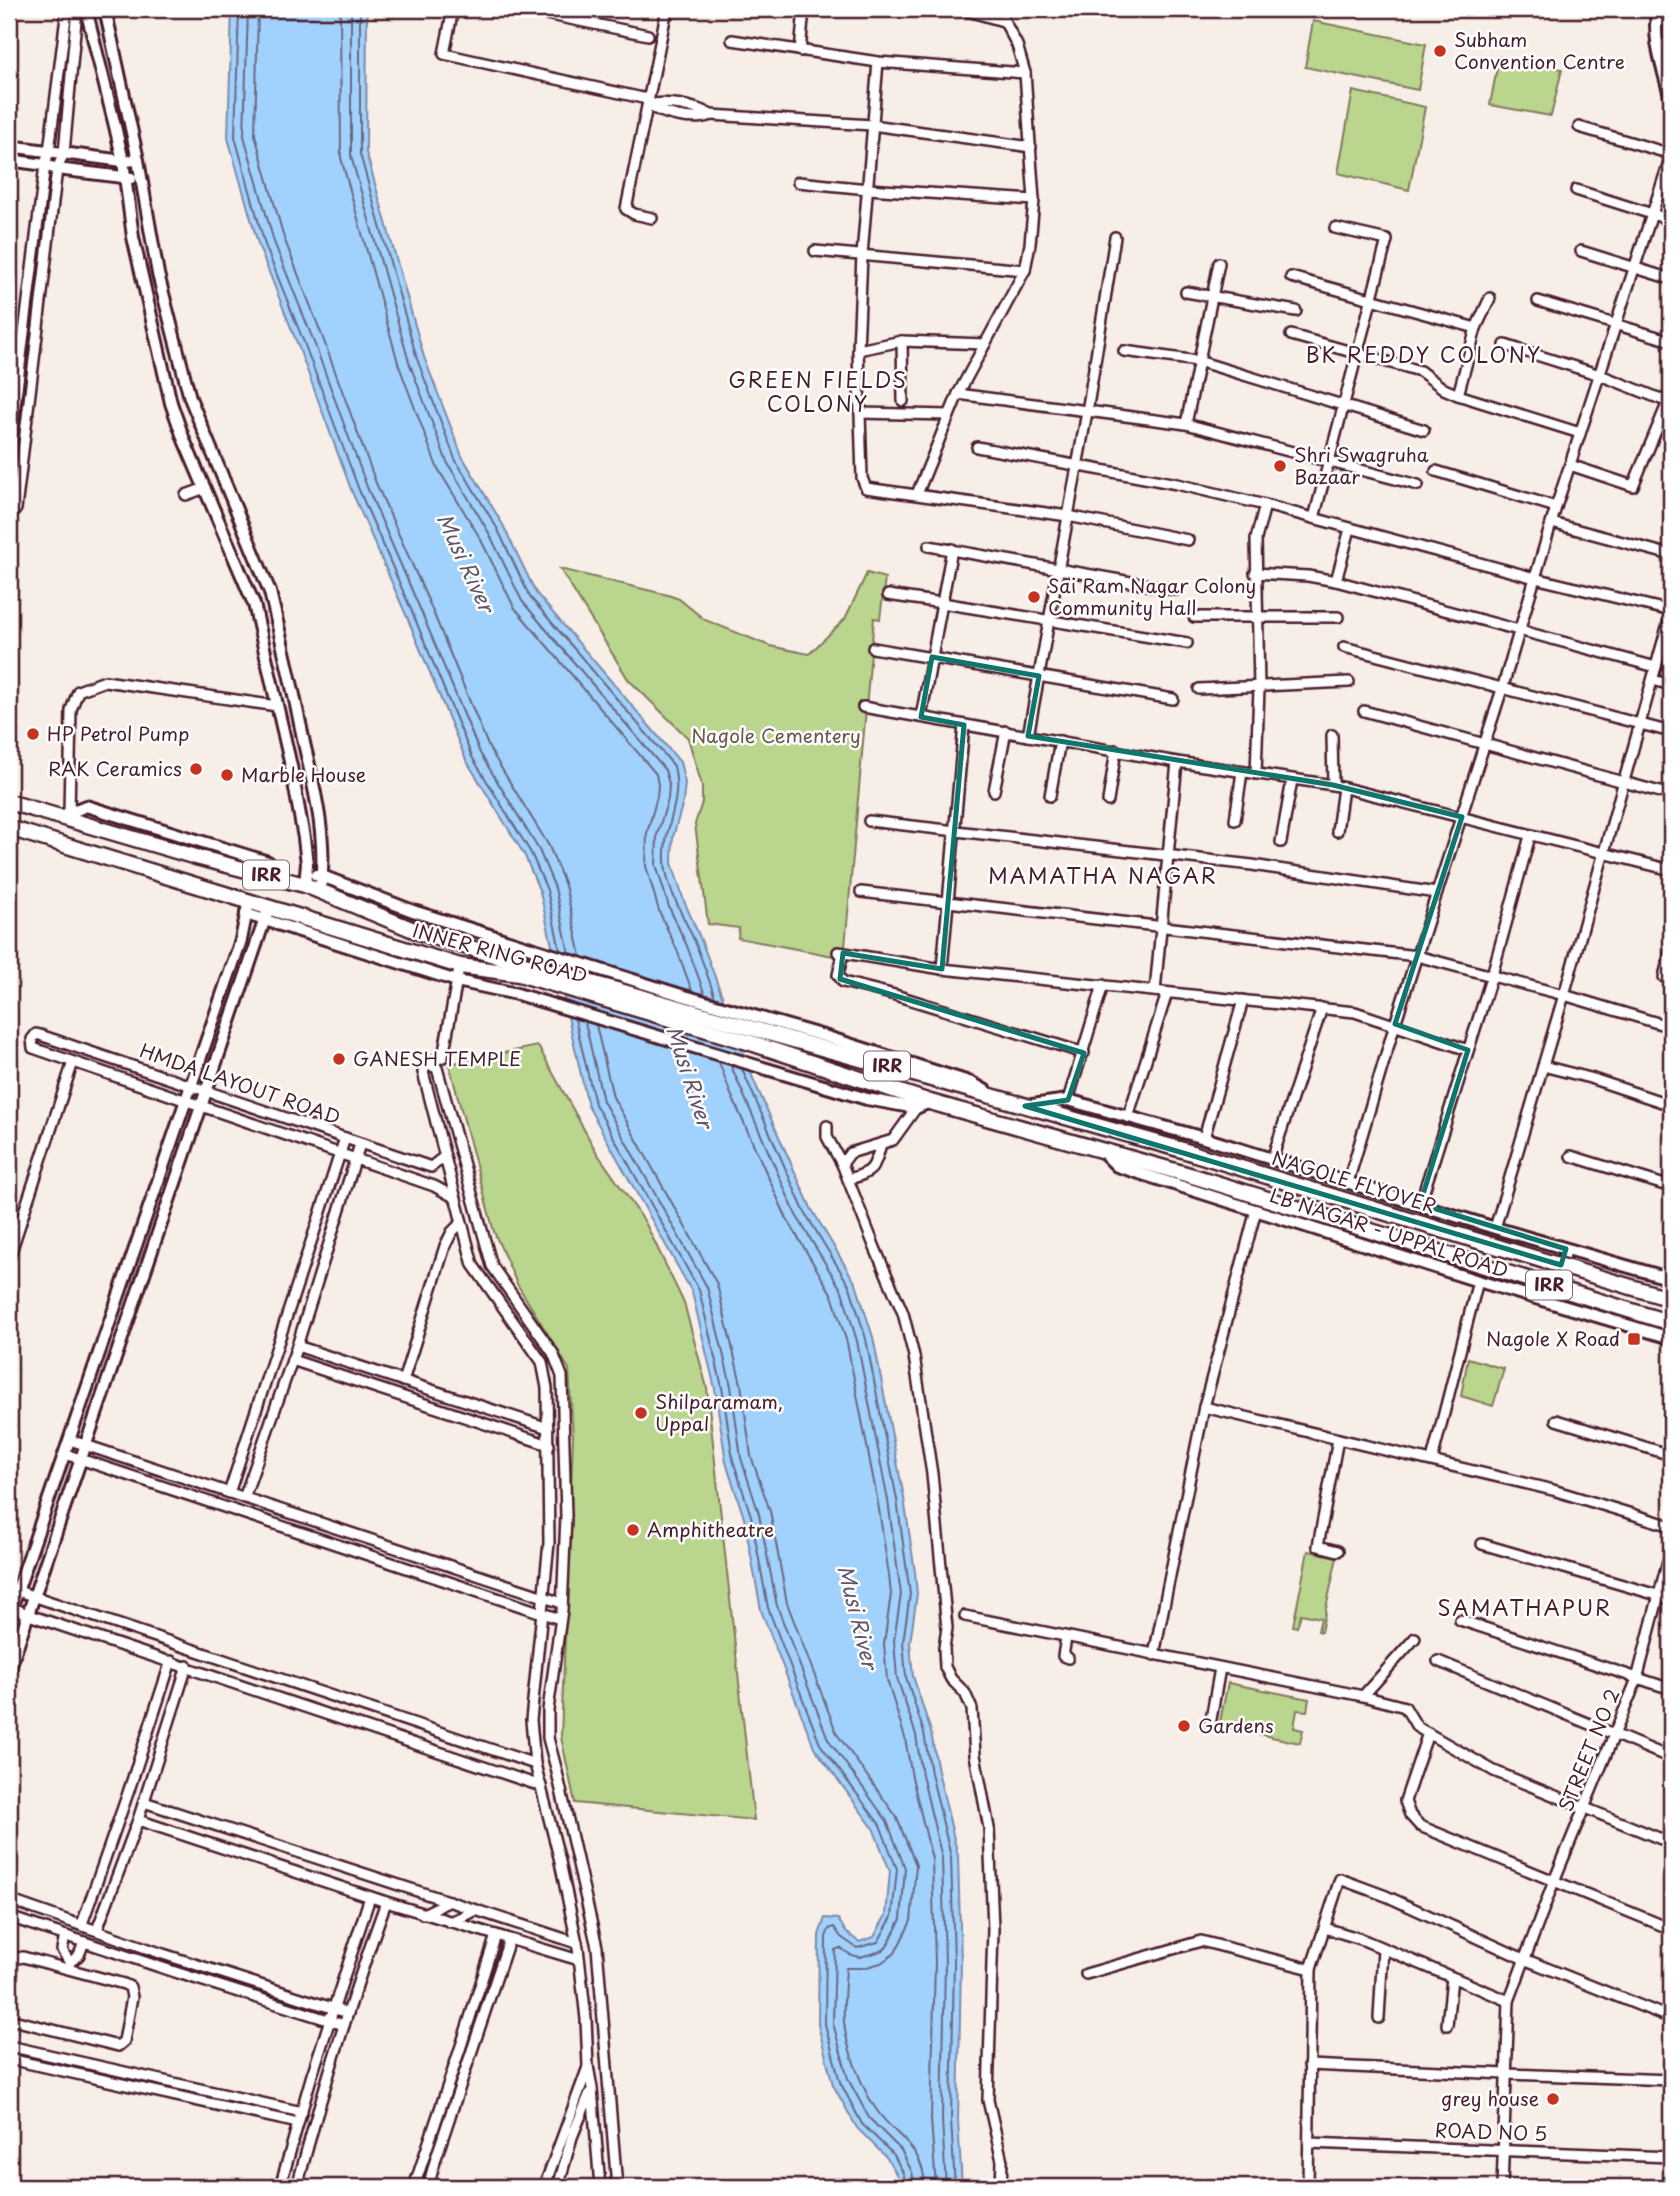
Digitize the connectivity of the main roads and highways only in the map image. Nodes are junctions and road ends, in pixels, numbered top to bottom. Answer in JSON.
{"nodes":[{"id":1,"x":9,"y":802,"type":"edge"},
{"id":2,"x":9,"y":828,"type":"edge"},
{"id":3,"x":1025,"y":1106,"type":"joint"},
{"id":4,"x":1671,"y":1299,"type":"edge"},
{"id":5,"x":1671,"y":1323,"type":"edge"}],
"edges":[{"from":1,"to":3,"type":"highway","name":"INNER RING ROAD","number":"IRR"},
{"from":2,"to":5,"type":"highway","name":"INNER RING ROAD","number":"IRR","bridge":true},
{"from":3,"to":4,"type":"highway","name":"NAGOLE FLYOVER","number":"IRR","bridge":true}]}
